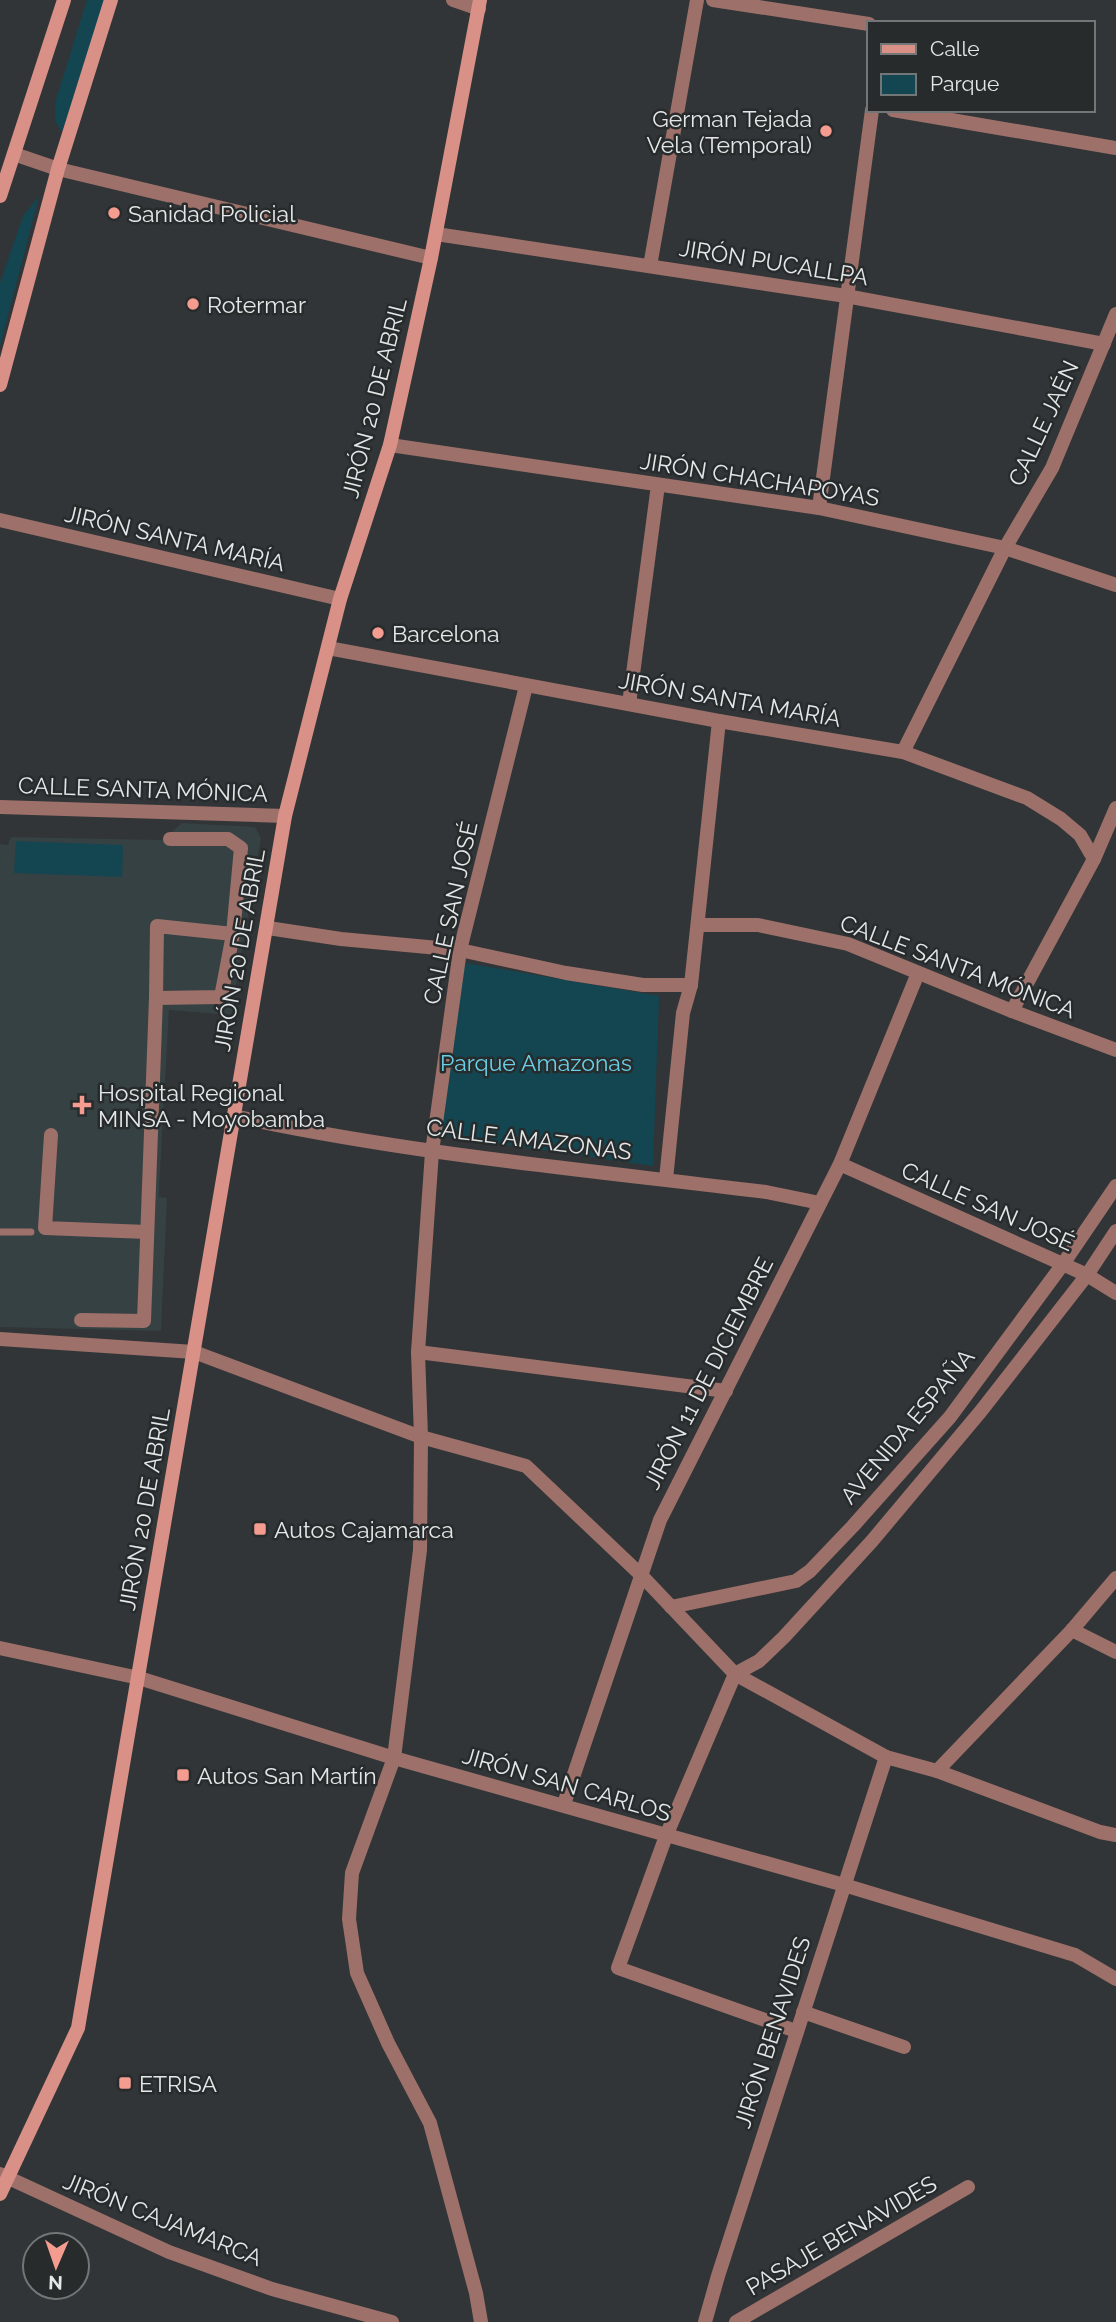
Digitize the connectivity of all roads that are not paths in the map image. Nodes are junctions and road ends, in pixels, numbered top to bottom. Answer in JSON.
{"nodes":[{"id":1,"x":64,"y":0,"type":"edge"},
{"id":2,"x":111,"y":0,"type":"edge"},
{"id":3,"x":453,"y":0,"type":"edge"},
{"id":4,"x":697,"y":0,"type":"edge"},
{"id":5,"x":713,"y":0,"type":"edge"},
{"id":6,"x":479,"y":4,"type":"edge"},
{"id":7,"x":867,"y":24,"type":"edge"},
{"id":8,"x":873,"y":112,"type":"edge"},
{"id":9,"x":904,"y":112,"type":"edge"},
{"id":10,"x":1116,"y":148,"type":"edge"},
{"id":11,"x":13,"y":154,"type":"junction"},
{"id":12,"x":58,"y":169,"type":"junction"},
{"id":13,"x":0,"y":196,"type":"edge"},
{"id":14,"x":436,"y":234,"type":"junction"},
{"id":15,"x":431,"y":258,"type":"junction"},
{"id":16,"x":650,"y":266,"type":"junction"},
{"id":17,"x":846,"y":296,"type":"junction"},
{"id":18,"x":1116,"y":314,"type":"edge"},
{"id":19,"x":1104,"y":344,"type":"junction"},
{"id":20,"x":0,"y":385,"type":"edge"},
{"id":21,"x":390,"y":445,"type":"junction"},
{"id":22,"x":658,"y":485,"type":"junction"},
{"id":23,"x":819,"y":508,"type":"junction"},
{"id":24,"x":0,"y":520,"type":"edge"},
{"id":25,"x":1005,"y":548,"type":"junction"},
{"id":26,"x":1116,"y":585,"type":"edge"},
{"id":27,"x":340,"y":599,"type":"junction"},
{"id":28,"x":328,"y":648,"type":"junction"},
{"id":29,"x":526,"y":686,"type":"junction"},
{"id":30,"x":629,"y":704,"type":"junction"},
{"id":31,"x":719,"y":721,"type":"junction"},
{"id":32,"x":903,"y":752,"type":"junction"},
{"id":33,"x":0,"y":807,"type":"edge"},
{"id":34,"x":1116,"y":808,"type":"edge"},
{"id":35,"x":285,"y":816,"type":"junction"},
{"id":36,"x":170,"y":839,"type":"dead end"},
{"id":37,"x":1094,"y":859,"type":"junction"},
{"id":38,"x":698,"y":925,"type":"junction"},
{"id":39,"x":268,"y":928,"type":"junction"},
{"id":40,"x":233,"y":934,"type":"junction"},
{"id":41,"x":460,"y":950,"type":"junction"},
{"id":42,"x":918,"y":973,"type":"junction"},
{"id":43,"x":691,"y":985,"type":"junction"},
{"id":44,"x":156,"y":998,"type":"junction"},
{"id":45,"x":1012,"y":1011,"type":"junction"},
{"id":46,"x":1116,"y":1050,"type":"edge"},
{"id":47,"x":233,"y":1116,"type":"junction"},
{"id":48,"x":51,"y":1135,"type":"dead end"},
{"id":49,"x":432,"y":1152,"type":"junction"},
{"id":50,"x":840,"y":1164,"type":"junction"},
{"id":51,"x":666,"y":1179,"type":"junction"},
{"id":52,"x":1116,"y":1186,"type":"edge"},
{"id":53,"x":820,"y":1203,"type":"junction"},
{"id":54,"x":1116,"y":1231,"type":"edge"},
{"id":55,"x":0,"y":1232,"type":"edge"},
{"id":56,"x":32,"y":1232,"type":"dead end"},
{"id":57,"x":147,"y":1232,"type":"junction"},
{"id":58,"x":1063,"y":1264,"type":"junction"},
{"id":59,"x":1087,"y":1275,"type":"junction"},
{"id":60,"x":1116,"y":1293,"type":"edge"},
{"id":61,"x":81,"y":1320,"type":"dead end"},
{"id":62,"x":0,"y":1339,"type":"edge"},
{"id":63,"x":194,"y":1352,"type":"junction"},
{"id":64,"x":418,"y":1352,"type":"junction"},
{"id":65,"x":726,"y":1391,"type":"junction"},
{"id":66,"x":939,"y":1429,"type":"junction"},
{"id":67,"x":421,"y":1437,"type":"junction"},
{"id":68,"x":955,"y":1442,"type":"junction"},
{"id":69,"x":641,"y":1575,"type":"junction"},
{"id":70,"x":1116,"y":1578,"type":"edge"},
{"id":71,"x":671,"y":1607,"type":"junction"},
{"id":72,"x":1072,"y":1630,"type":"junction"},
{"id":73,"x":0,"y":1648,"type":"edge"},
{"id":74,"x":1116,"y":1652,"type":"edge"},
{"id":75,"x":735,"y":1674,"type":"junction"},
{"id":76,"x":139,"y":1678,"type":"junction"},
{"id":77,"x":886,"y":1757,"type":"junction"},
{"id":78,"x":394,"y":1758,"type":"junction"},
{"id":79,"x":937,"y":1771,"type":"junction"},
{"id":80,"x":564,"y":1804,"type":"junction"},
{"id":81,"x":1116,"y":1835,"type":"edge"},
{"id":82,"x":666,"y":1836,"type":"junction"},
{"id":83,"x":844,"y":1885,"type":"junction"},
{"id":84,"x":1116,"y":1979,"type":"edge"},
{"id":85,"x":803,"y":2012,"type":"junction"},
{"id":86,"x":796,"y":2031,"type":"junction"},
{"id":87,"x":904,"y":2047,"type":"dead end"},
{"id":88,"x":4,"y":2176,"type":"edge"},
{"id":89,"x":968,"y":2187,"type":"dead end"},
{"id":90,"x":0,"y":2194,"type":"edge"},
{"id":91,"x":392,"y":2322,"type":"edge"},
{"id":92,"x":481,"y":2322,"type":"edge"},
{"id":93,"x":705,"y":2322,"type":"edge"},
{"id":94,"x":736,"y":2322,"type":"edge"}],
"edges":[{"from":1,"to":11,"type":"main road"},
{"from":2,"to":12,"type":"main road"},
{"from":3,"to":6,"type":"street"},
{"from":4,"to":16,"type":"street"},
{"from":5,"to":7,"type":"street"},
{"from":6,"to":14,"type":"main road","name":"JIRÓN 20 DE ABRIL"},
{"from":8,"to":17,"type":"street"},
{"from":9,"to":10,"type":"street"},
{"from":11,"to":12,"type":"street"},
{"from":11,"to":13,"type":"main road"},
{"from":12,"to":15,"type":"street"},
{"from":12,"to":20,"type":"main road"},
{"from":14,"to":15,"type":"main road","name":"JIRÓN 20 DE ABRIL"},
{"from":14,"to":16,"type":"street","name":"JIRÓN PUCALLPA"},
{"from":15,"to":21,"type":"main road","name":"JIRÓN 20 DE ABRIL"},
{"from":16,"to":17,"type":"street","name":"JIRÓN PUCALLPA"},
{"from":17,"to":19,"type":"street","name":"JIRÓN PUCALLPA"},
{"from":17,"to":23,"type":"street"},
{"from":18,"to":19,"type":"street","name":"CALLE JAÉN"},
{"from":19,"to":25,"type":"street","name":"CALLE JAÉN"},
{"from":21,"to":22,"type":"street","name":"JIRÓN CHACHAPOYAS"},
{"from":21,"to":27,"type":"main road","name":"JIRÓN 20 DE ABRIL"},
{"from":22,"to":23,"type":"street","name":"JIRÓN CHACHAPOYAS"},
{"from":22,"to":30,"type":"street"},
{"from":23,"to":25,"type":"street","name":"JIRÓN CHACHAPOYAS"},
{"from":24,"to":27,"type":"street","name":"JIRÓN SANTA MARÍA"},
{"from":25,"to":26,"type":"street","name":"JIRÓN CHACHAPOYAS"},
{"from":25,"to":32,"type":"street","name":"CALLE JAÉN"},
{"from":27,"to":28,"type":"main road","name":"JIRÓN 20 DE ABRIL"},
{"from":28,"to":29,"type":"street","name":"JIRÓN SANTA MARÍA"},
{"from":28,"to":35,"type":"main road","name":"JIRÓN 20 DE ABRIL"},
{"from":29,"to":30,"type":"street","name":"JIRÓN SANTA MARÍA"},
{"from":29,"to":41,"type":"street","name":"CALLE SAN JOSÉ"},
{"from":30,"to":31,"type":"street","name":"JIRÓN SANTA MARÍA"},
{"from":31,"to":32,"type":"street","name":"JIRÓN SANTA MARÍA"},
{"from":31,"to":38,"type":"street"},
{"from":32,"to":37,"type":"street","name":"JIRÓN SANTA MARÍA"},
{"from":33,"to":35,"type":"street","name":"CALLE SANTA MÓNICA"},
{"from":34,"to":37,"type":"street"},
{"from":35,"to":39,"type":"main road","name":"JIRÓN 20 DE ABRIL"},
{"from":36,"to":40,"type":"street"},
{"from":37,"to":45,"type":"street"},
{"from":38,"to":42,"type":"street","name":"CALLE SANTA MÓNICA"},
{"from":38,"to":43,"type":"street"},
{"from":39,"to":41,"type":"street"},
{"from":39,"to":47,"type":"main road","name":"JIRÓN 20 DE ABRIL"},
{"from":40,"to":44,"type":"street"},
{"from":40,"to":44,"type":"street"},
{"from":41,"to":43,"type":"street"},
{"from":41,"to":49,"type":"street","name":"CALLE SAN JOSÉ"},
{"from":42,"to":45,"type":"street","name":"CALLE SANTA MÓNICA"},
{"from":42,"to":50,"type":"street","name":"JIRÓN 11 DE DICIEMBRE"},
{"from":43,"to":51,"type":"street"},
{"from":44,"to":57,"type":"street"},
{"from":45,"to":46,"type":"street","name":"CALLE SANTA MÓNICA"},
{"from":47,"to":49,"type":"street","name":"CALLE AMAZONAS"},
{"from":47,"to":63,"type":"main road","name":"JIRÓN 20 DE ABRIL"},
{"from":48,"to":57,"type":"street"},
{"from":49,"to":51,"type":"street","name":"CALLE AMAZONAS"},
{"from":49,"to":64,"type":"street","name":"CALLE SAN JOSÉ"},
{"from":50,"to":53,"type":"street","name":"JIRÓN 11 DE DICIEMBRE"},
{"from":50,"to":58,"type":"street","name":"CALLE SAN JOSÉ"},
{"from":51,"to":53,"type":"street","name":"CALLE AMAZONAS"},
{"from":52,"to":58,"type":"street","name":"AVENIDA ESPAÑA"},
{"from":53,"to":65,"type":"street","name":"JIRÓN 11 DE DICIEMBRE"},
{"from":54,"to":59,"type":"street","name":"AVENIDA ESPAÑA"},
{"from":55,"to":56,"type":"lane"},
{"from":57,"to":61,"type":"street"},
{"from":58,"to":59,"type":"street","name":"CALLE SAN JOSÉ"},
{"from":58,"to":66,"type":"street","name":"AVENIDA ESPAÑA"},
{"from":59,"to":60,"type":"street","name":"CALLE SAN JOSÉ"},
{"from":59,"to":68,"type":"street","name":"AVENIDA ESPAÑA"},
{"from":62,"to":63,"type":"street"},
{"from":63,"to":67,"type":"street"},
{"from":63,"to":76,"type":"main road","name":"JIRÓN 20 DE ABRIL"},
{"from":64,"to":65,"type":"street"},
{"from":64,"to":67,"type":"street","name":"CALLE SAN JOSÉ"},
{"from":65,"to":69,"type":"street","name":"JIRÓN 11 DE DICIEMBRE"},
{"from":66,"to":68,"type":"street"},
{"from":66,"to":71,"type":"street","name":"AVENIDA ESPAÑA"},
{"from":67,"to":69,"type":"street"},
{"from":67,"to":78,"type":"street","name":"CALLE SAN JOSÉ"},
{"from":68,"to":75,"type":"street","name":"AVENIDA ESPAÑA"},
{"from":69,"to":71,"type":"street"},
{"from":69,"to":80,"type":"street","name":"JIRÓN 11 DE DICIEMBRE"},
{"from":70,"to":72,"type":"street"},
{"from":71,"to":75,"type":"street"},
{"from":72,"to":74,"type":"street"},
{"from":72,"to":79,"type":"street"},
{"from":73,"to":76,"type":"street","name":"JIRÓN SAN CARLOS"},
{"from":75,"to":77,"type":"street"},
{"from":75,"to":82,"type":"street"},
{"from":76,"to":78,"type":"street","name":"JIRÓN SAN CARLOS"},
{"from":76,"to":88,"type":"main road","name":"JIRÓN 20 DE ABRIL"},
{"from":77,"to":79,"type":"street"},
{"from":77,"to":83,"type":"street","name":"JIRÓN BENAVIDES"},
{"from":78,"to":80,"type":"street","name":"JIRÓN SAN CARLOS"},
{"from":78,"to":92,"type":"street","name":"CALLE SAN JOSÉ"},
{"from":79,"to":81,"type":"street"},
{"from":80,"to":82,"type":"street","name":"JIRÓN SAN CARLOS"},
{"from":82,"to":83,"type":"street","name":"JIRÓN SAN CARLOS"},
{"from":82,"to":86,"type":"street"},
{"from":83,"to":84,"type":"street","name":"JIRÓN SAN CARLOS"},
{"from":83,"to":85,"type":"street","name":"JIRÓN BENAVIDES"},
{"from":85,"to":86,"type":"street","name":"JIRÓN BENAVIDES"},
{"from":85,"to":87,"type":"street"},
{"from":86,"to":93,"type":"street","name":"JIRÓN BENAVIDES"},
{"from":88,"to":90,"type":"main road","name":"JIRÓN 20 DE ABRIL"},
{"from":88,"to":91,"type":"street","name":"JIRÓN CAJAMARCA"},
{"from":89,"to":94,"type":"street","name":"PASAJE BENAVIDES"}]}
